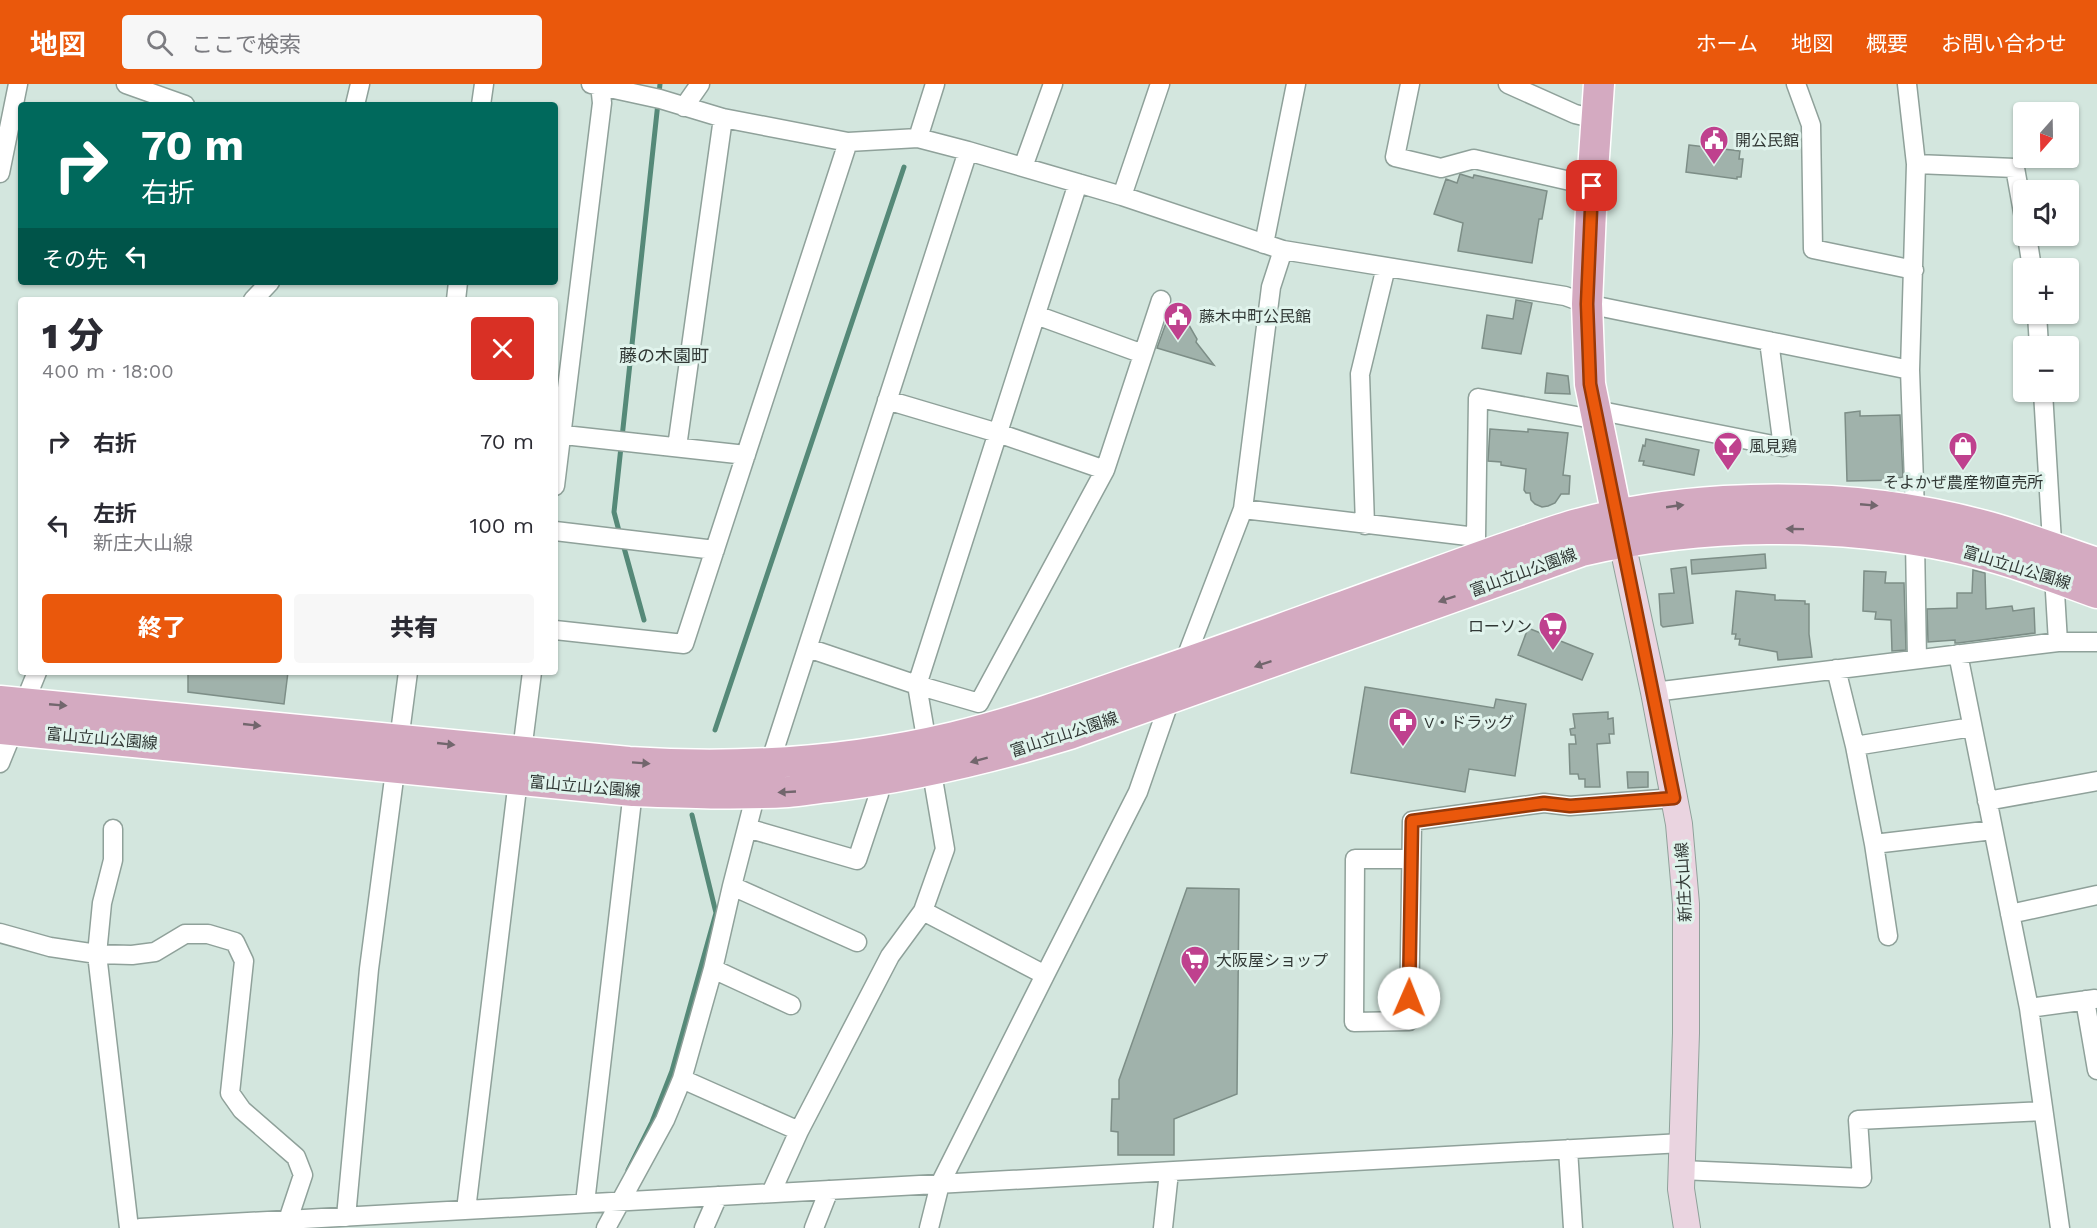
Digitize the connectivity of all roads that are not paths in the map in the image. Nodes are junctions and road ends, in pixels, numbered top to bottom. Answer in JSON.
{"nodes":[{"id":1,"x":18,"y":84,"type":"edge"},
{"id":2,"x":126,"y":84,"type":"edge"},
{"id":3,"x":360,"y":84,"type":"edge"},
{"id":4,"x":484,"y":84,"type":"edge"},
{"id":5,"x":700,"y":84,"type":"edge"},
{"id":6,"x":935,"y":84,"type":"edge"},
{"id":7,"x":1053,"y":84,"type":"edge"},
{"id":8,"x":1160,"y":84,"type":"edge"},
{"id":9,"x":1296,"y":84,"type":"edge"},
{"id":10,"x":1410,"y":84,"type":"edge"},
{"id":11,"x":1508,"y":84,"type":"edge"},
{"id":12,"x":1599,"y":84,"type":"edge"},
{"id":13,"x":1796,"y":84,"type":"edge"},
{"id":14,"x":1907,"y":84,"type":"edge"},
{"id":15,"x":597,"y":85,"type":"edge"},
{"id":16,"x":156,"y":100,"type":"edge"},
{"id":17,"x":356,"y":102,"type":"edge"},
{"id":18,"x":481,"y":102,"type":"edge"},
{"id":19,"x":684,"y":106,"type":"junction"},
{"id":20,"x":723,"y":118,"type":"junction"},
{"id":21,"x":1596,"y":119,"type":"junction"},
{"id":22,"x":918,"y":138,"type":"junction"},
{"id":23,"x":848,"y":142,"type":"junction"},
{"id":24,"x":968,"y":151,"type":"junction"},
{"id":25,"x":1916,"y":164,"type":"junction"},
{"id":26,"x":1023,"y":167,"type":"junction"},
{"id":27,"x":0,"y":173,"type":"edge"},
{"id":28,"x":2017,"y":180,"type":"edge"},
{"id":29,"x":1078,"y":183,"type":"junction"},
{"id":30,"x":1592,"y":186,"type":"junction"},
{"id":31,"x":1122,"y":196,"type":"junction"},
{"id":32,"x":1264,"y":244,"type":"junction"},
{"id":33,"x":1283,"y":250,"type":"junction"},
{"id":34,"x":1386,"y":267,"type":"junction"},
{"id":35,"x":1914,"y":270,"type":"junction"},
{"id":36,"x":267,"y":285,"type":"edge"},
{"id":37,"x":256,"y":297,"type":"edge"},
{"id":38,"x":1161,"y":300,"type":"dead end"},
{"id":39,"x":1587,"y":304,"type":"junction"},
{"id":40,"x":1036,"y":315,"type":"junction"},
{"id":41,"x":1769,"y":341,"type":"junction"},
{"id":42,"x":1143,"y":354,"type":"junction"},
{"id":43,"x":1910,"y":370,"type":"junction"},
{"id":44,"x":888,"y":400,"type":"junction"},
{"id":45,"x":2044,"y":402,"type":"edge"},
{"id":46,"x":1597,"y":415,"type":"junction"},
{"id":47,"x":998,"y":433,"type":"junction"},
{"id":48,"x":558,"y":434,"type":"edge"},
{"id":49,"x":677,"y":447,"type":"junction"},
{"id":50,"x":746,"y":455,"type":"junction"},
{"id":51,"x":1105,"y":470,"type":"junction"},
{"id":52,"x":1243,"y":509,"type":"junction"},
{"id":53,"x":1914,"y":511,"type":"junction"},
{"id":54,"x":1365,"y":525,"type":"junction"},
{"id":55,"x":1619,"y":529,"type":"junction"},
{"id":56,"x":558,"y":531,"type":"edge"},
{"id":57,"x":1915,"y":541,"type":"junction"},
{"id":58,"x":2053,"y":548,"type":"junction"},
{"id":59,"x":715,"y":550,"type":"junction"},
{"id":60,"x":2097,"y":563,"type":"edge"},
{"id":61,"x":2055,"y":578,"type":"junction"},
{"id":62,"x":2097,"y":593,"type":"edge"},
{"id":63,"x":558,"y":630,"type":"edge"},
{"id":64,"x":2058,"y":642,"type":"junction"},
{"id":65,"x":2097,"y":642,"type":"edge"},
{"id":66,"x":808,"y":648,"type":"junction"},
{"id":67,"x":1958,"y":654,"type":"junction"},
{"id":68,"x":1917,"y":659,"type":"junction"},
{"id":69,"x":1184,"y":664,"type":"junction"},
{"id":70,"x":1836,"y":669,"type":"junction"},
{"id":71,"x":35,"y":675,"type":"edge"},
{"id":72,"x":408,"y":675,"type":"edge"},
{"id":73,"x":532,"y":675,"type":"edge"},
{"id":74,"x":917,"y":685,"type":"junction"},
{"id":75,"x":1654,"y":692,"type":"junction"},
{"id":76,"x":1171,"y":696,"type":"junction"},
{"id":77,"x":12,"y":702,"type":"edge"},
{"id":78,"x":1972,"y":727,"type":"junction"},
{"id":79,"x":7,"y":729,"type":"edge"},
{"id":80,"x":926,"y":743,"type":"junction"},
{"id":81,"x":1855,"y":746,"type":"junction"},
{"id":82,"x":398,"y":753,"type":"junction"},
{"id":83,"x":0,"y":763,"type":"edge"},
{"id":84,"x":771,"y":763,"type":"junction"},
{"id":85,"x":520,"y":765,"type":"junction"},
{"id":86,"x":931,"y":772,"type":"junction"},
{"id":87,"x":878,"y":781,"type":"junction"},
{"id":88,"x":2097,"y":781,"type":"edge"},
{"id":89,"x":633,"y":791,"type":"junction"},
{"id":90,"x":756,"y":793,"type":"junction"},
{"id":91,"x":1674,"y":798,"type":"junction"},
{"id":92,"x":1987,"y":801,"type":"junction"},
{"id":93,"x":747,"y":828,"type":"junction"},
{"id":94,"x":113,"y":830,"type":"dead end"},
{"id":95,"x":1993,"y":830,"type":"junction"},
{"id":96,"x":1874,"y":844,"type":"junction"},
{"id":97,"x":1411,"y":859,"type":"junction"},
{"id":98,"x":732,"y":886,"type":"junction"},
{"id":99,"x":2097,"y":895,"type":"edge"},
{"id":100,"x":923,"y":911,"type":"junction"},
{"id":101,"x":2010,"y":914,"type":"junction"},
{"id":102,"x":0,"y":933,"type":"edge"},
{"id":103,"x":1888,"y":936,"type":"dead end"},
{"id":104,"x":857,"y":942,"type":"dead end"},
{"id":105,"x":97,"y":954,"type":"junction"},
{"id":106,"x":713,"y":969,"type":"junction"},
{"id":107,"x":1044,"y":975,"type":"junction"},
{"id":108,"x":2091,"y":999,"type":"edge"},
{"id":109,"x":791,"y":1005,"type":"dead end"},
{"id":110,"x":2029,"y":1008,"type":"junction"},
{"id":111,"x":2097,"y":1070,"type":"edge"},
{"id":112,"x":682,"y":1079,"type":"junction"},
{"id":113,"x":2042,"y":1111,"type":"junction"},
{"id":114,"x":799,"y":1131,"type":"junction"},
{"id":115,"x":1682,"y":1143,"type":"junction"},
{"id":116,"x":1568,"y":1149,"type":"junction"},
{"id":117,"x":1681,"y":1170,"type":"junction"},
{"id":118,"x":1169,"y":1172,"type":"junction"},
{"id":119,"x":940,"y":1184,"type":"junction"},
{"id":120,"x":829,"y":1190,"type":"junction"},
{"id":121,"x":771,"y":1193,"type":"junction"},
{"id":122,"x":718,"y":1196,"type":"junction"},
{"id":123,"x":620,"y":1201,"type":"junction"},
{"id":124,"x":585,"y":1203,"type":"junction"},
{"id":125,"x":466,"y":1210,"type":"junction"},
{"id":126,"x":346,"y":1217,"type":"junction"},
{"id":127,"x":288,"y":1220,"type":"junction"},
{"id":128,"x":434,"y":1220,"type":"edge"},
{"id":129,"x":129,"y":1228,"type":"edge"},
{"id":130,"x":140,"y":1228,"type":"edge"},
{"id":131,"x":606,"y":1228,"type":"edge"},
{"id":132,"x":704,"y":1228,"type":"edge"},
{"id":133,"x":814,"y":1228,"type":"edge"},
{"id":134,"x":930,"y":1228,"type":"edge"},
{"id":135,"x":1163,"y":1228,"type":"edge"},
{"id":136,"x":1573,"y":1228,"type":"edge"},
{"id":137,"x":1688,"y":1228,"type":"edge"},
{"id":138,"x":2060,"y":1228,"type":"edge"}],
"edges":[{"from":1,"to":27,"type":"street"},
{"from":2,"to":16,"type":"street"},
{"from":3,"to":17,"type":"street"},
{"from":4,"to":18,"type":"street"},
{"from":5,"to":19,"type":"street"},
{"from":6,"to":22,"type":"street"},
{"from":7,"to":26,"type":"street"},
{"from":8,"to":31,"type":"street"},
{"from":9,"to":32,"type":"street"},
{"from":10,"to":30,"type":"street"},
{"from":11,"to":21,"type":"street"},
{"from":12,"to":21,"type":"main road"},
{"from":13,"to":35,"type":"street"},
{"from":14,"to":25,"type":"street"},
{"from":15,"to":19,"type":"street"},
{"from":15,"to":48,"type":"street"},
{"from":19,"to":20,"type":"street"},
{"from":20,"to":23,"type":"street"},
{"from":20,"to":49,"type":"street"},
{"from":21,"to":30,"type":"main road"},
{"from":22,"to":23,"type":"street"},
{"from":22,"to":24,"type":"street"},
{"from":23,"to":50,"type":"street"},
{"from":24,"to":26,"type":"street"},
{"from":24,"to":44,"type":"street"},
{"from":25,"to":28,"type":"street"},
{"from":25,"to":35,"type":"street"},
{"from":26,"to":29,"type":"street"},
{"from":29,"to":31,"type":"street"},
{"from":29,"to":40,"type":"street"},
{"from":30,"to":39,"type":"main road"},
{"from":31,"to":32,"type":"street"},
{"from":32,"to":33,"type":"street"},
{"from":33,"to":34,"type":"street"},
{"from":33,"to":52,"type":"street"},
{"from":34,"to":39,"type":"street"},
{"from":34,"to":54,"type":"street"},
{"from":35,"to":43,"type":"street"},
{"from":36,"to":37,"type":"street"},
{"from":38,"to":42,"type":"street"},
{"from":39,"to":41,"type":"street"},
{"from":39,"to":46,"type":"main road"},
{"from":40,"to":42,"type":"street"},
{"from":40,"to":47,"type":"street"},
{"from":41,"to":43,"type":"street"},
{"from":41,"to":46,"type":"street"},
{"from":42,"to":51,"type":"street"},
{"from":43,"to":53,"type":"street"},
{"from":44,"to":47,"type":"street"},
{"from":44,"to":66,"type":"street"},
{"from":45,"to":58,"type":"street"},
{"from":46,"to":54,"type":"street"},
{"from":46,"to":55,"type":"main road"},
{"from":47,"to":51,"type":"street"},
{"from":47,"to":74,"type":"street"},
{"from":48,"to":49,"type":"street"},
{"from":49,"to":50,"type":"street"},
{"from":50,"to":59,"type":"street"},
{"from":51,"to":74,"type":"street"},
{"from":52,"to":54,"type":"street"},
{"from":52,"to":69,"type":"street"},
{"from":55,"to":53,"type":"main road","name":"富山立山公園線","one_way":true},
{"from":53,"to":58,"type":"main road","name":"富山立山公園線"},
{"from":57,"to":55,"type":"main road","name":"富山立山公園線","one_way":true},
{"from":55,"to":69,"type":"main road","name":"富山立山公園線"},
{"from":55,"to":75,"type":"main road","name":"新庄大山線"},
{"from":55,"to":76,"type":"main road","name":"富山立山公園線","one_way":true},
{"from":56,"to":59,"type":"street"},
{"from":57,"to":61,"type":"main road","name":"富山立山公園線"},
{"from":57,"to":68,"type":"street"},
{"from":58,"to":60,"type":"main road","name":"富山立山公園線"},
{"from":58,"to":61,"type":"street"},
{"from":59,"to":63,"type":"street"},
{"from":61,"to":62,"type":"main road","name":"富山立山公園線"},
{"from":61,"to":64,"type":"street"},
{"from":64,"to":65,"type":"street"},
{"from":64,"to":67,"type":"street"},
{"from":66,"to":74,"type":"street"},
{"from":66,"to":84,"type":"street"},
{"from":67,"to":68,"type":"street"},
{"from":67,"to":78,"type":"street"},
{"from":68,"to":70,"type":"street"},
{"from":69,"to":76,"type":"street"},
{"from":69,"to":80,"type":"main road","name":"富山立山公園線"},
{"from":70,"to":75,"type":"street"},
{"from":70,"to":81,"type":"street"},
{"from":71,"to":77,"type":"street"},
{"from":72,"to":82,"type":"street"},
{"from":73,"to":85,"type":"street"},
{"from":74,"to":80,"type":"street"},
{"from":75,"to":91,"type":"main road","name":"新庄大山線"},
{"from":76,"to":86,"type":"main road","name":"富山立山公園線","one_way":true},
{"from":76,"to":107,"type":"street"},
{"from":77,"to":79,"type":"street"},
{"from":77,"to":82,"type":"main road","name":"富山立山公園線","one_way":true},
{"from":78,"to":81,"type":"street"},
{"from":78,"to":92,"type":"street"},
{"from":79,"to":82,"type":"main road","name":"富山立山公園線"},
{"from":79,"to":83,"type":"street"},
{"from":80,"to":84,"type":"main road","name":"富山立山公園線"},
{"from":80,"to":86,"type":"street"},
{"from":81,"to":96,"type":"street"},
{"from":82,"to":85,"type":"main road","name":"富山立山公園線"},
{"from":82,"to":126,"type":"street"},
{"from":85,"to":84,"type":"main road","name":"富山立山公園線","one_way":true},
{"from":85,"to":89,"type":"main road","name":"富山立山公園線"},
{"from":85,"to":125,"type":"street"},
{"from":86,"to":87,"type":"main road","name":"富山立山公園線"},
{"from":86,"to":100,"type":"street"},
{"from":87,"to":90,"type":"main road","name":"富山立山公園線","one_way":true},
{"from":87,"to":93,"type":"street"},
{"from":88,"to":92,"type":"street"},
{"from":89,"to":90,"type":"main road","name":"富山立山公園線"},
{"from":89,"to":124,"type":"street"},
{"from":90,"to":93,"type":"street"},
{"from":91,"to":97,"type":"street"},
{"from":91,"to":115,"type":"main road","name":"新庄大山線"},
{"from":92,"to":95,"type":"street"},
{"from":93,"to":98,"type":"street"},
{"from":94,"to":105,"type":"street"},
{"from":95,"to":96,"type":"street"},
{"from":95,"to":101,"type":"street"},
{"from":96,"to":103,"type":"street"},
{"from":97,"to":97,"type":"street"},
{"from":98,"to":104,"type":"street"},
{"from":98,"to":106,"type":"street"},
{"from":99,"to":101,"type":"street"},
{"from":100,"to":107,"type":"street"},
{"from":100,"to":114,"type":"street"},
{"from":101,"to":110,"type":"street"},
{"from":102,"to":105,"type":"street"},
{"from":105,"to":127,"type":"street"},
{"from":105,"to":129,"type":"street"},
{"from":106,"to":109,"type":"street"},
{"from":106,"to":112,"type":"street"},
{"from":107,"to":119,"type":"street"},
{"from":108,"to":110,"type":"street"},
{"from":108,"to":111,"type":"street"},
{"from":110,"to":113,"type":"street"},
{"from":112,"to":114,"type":"street"},
{"from":112,"to":123,"type":"street"},
{"from":113,"to":117,"type":"street"},
{"from":113,"to":138,"type":"street"},
{"from":114,"to":121,"type":"street"},
{"from":115,"to":116,"type":"street"},
{"from":115,"to":117,"type":"main road","name":"新庄大山線"},
{"from":116,"to":118,"type":"street"},
{"from":116,"to":136,"type":"street"},
{"from":117,"to":137,"type":"main road","name":"新庄大山線"},
{"from":118,"to":119,"type":"street"},
{"from":118,"to":135,"type":"street"},
{"from":119,"to":120,"type":"street"},
{"from":119,"to":134,"type":"street"},
{"from":120,"to":121,"type":"street"},
{"from":120,"to":133,"type":"street"},
{"from":121,"to":122,"type":"street"},
{"from":122,"to":123,"type":"street"},
{"from":122,"to":132,"type":"street"},
{"from":123,"to":124,"type":"street"},
{"from":123,"to":131,"type":"street"},
{"from":124,"to":125,"type":"street"},
{"from":125,"to":128,"type":"street"},
{"from":126,"to":127,"type":"street"},
{"from":126,"to":128,"type":"street"},
{"from":127,"to":130,"type":"street"}]}
